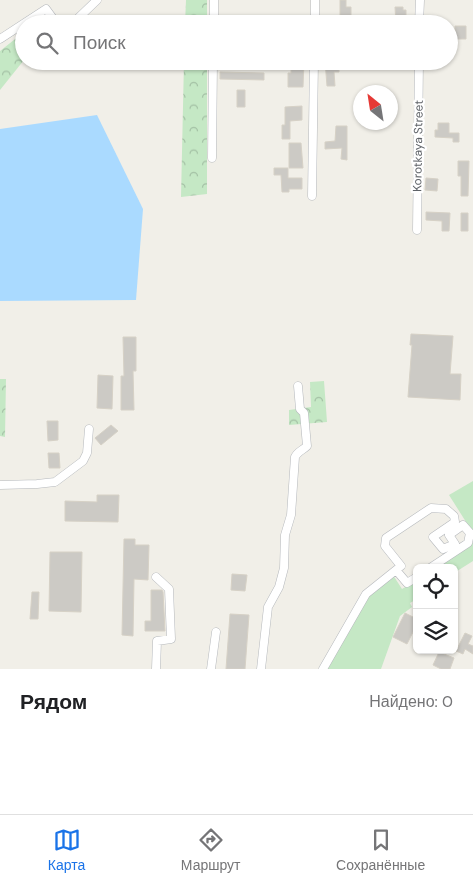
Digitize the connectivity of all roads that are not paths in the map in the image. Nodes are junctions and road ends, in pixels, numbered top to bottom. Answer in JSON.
{"nodes":[{"id":1,"x":97,"y":0,"type":"edge"},
{"id":2,"x":214,"y":0,"type":"edge"},
{"id":3,"x":315,"y":0,"type":"edge"},
{"id":4,"x":420,"y":0,"type":"edge"},
{"id":5,"x":37,"y":15,"type":"edge"},
{"id":6,"x":50,"y":15,"type":"edge"},
{"id":7,"x":81,"y":15,"type":"edge"},
{"id":8,"x":214,"y":15,"type":"edge"},
{"id":9,"x":314,"y":15,"type":"edge"},
{"id":10,"x":419,"y":15,"type":"edge"},
{"id":11,"x":15,"y":29,"type":"edge"},
{"id":12,"x":0,"y":39,"type":"edge"},
{"id":13,"x":213,"y":70,"type":"edge"},
{"id":14,"x":314,"y":70,"type":"edge"},
{"id":15,"x":419,"y":70,"type":"edge"},
{"id":16,"x":212,"y":158,"type":"dead end"},
{"id":17,"x":312,"y":196,"type":"dead end"},
{"id":18,"x":417,"y":230,"type":"dead end"},
{"id":19,"x":298,"y":386,"type":"dead end"},
{"id":20,"x":89,"y":429,"type":"dead end"},
{"id":21,"x":0,"y":484,"type":"edge"},
{"id":22,"x":436,"y":564,"type":"edge"},
{"id":23,"x":396,"y":570,"type":"junction"},
{"id":24,"x":156,"y":577,"type":"dead end"},
{"id":25,"x":413,"y":579,"type":"edge"},
{"id":26,"x":216,"y":632,"type":"dead end"},
{"id":27,"x":156,"y":669,"type":"edge"},
{"id":28,"x":211,"y":669,"type":"edge"},
{"id":29,"x":261,"y":669,"type":"edge"},
{"id":30,"x":322,"y":669,"type":"edge"}],
"edges":[{"from":1,"to":7,"type":"street"},
{"from":2,"to":8,"type":"street"},
{"from":3,"to":9,"type":"street"},
{"from":4,"to":10,"type":"street"},
{"from":5,"to":6,"type":"street"},
{"from":11,"to":12,"type":"street"},
{"from":13,"to":16,"type":"street"},
{"from":14,"to":17,"type":"street"},
{"from":15,"to":18,"type":"street","name":"Korotkaya Street"},
{"from":19,"to":29,"type":"street"},
{"from":20,"to":21,"type":"street"},
{"from":22,"to":23,"type":"street"},
{"from":23,"to":25,"type":"street"},
{"from":23,"to":30,"type":"street"},
{"from":24,"to":27,"type":"street"},
{"from":26,"to":28,"type":"street"}]}
